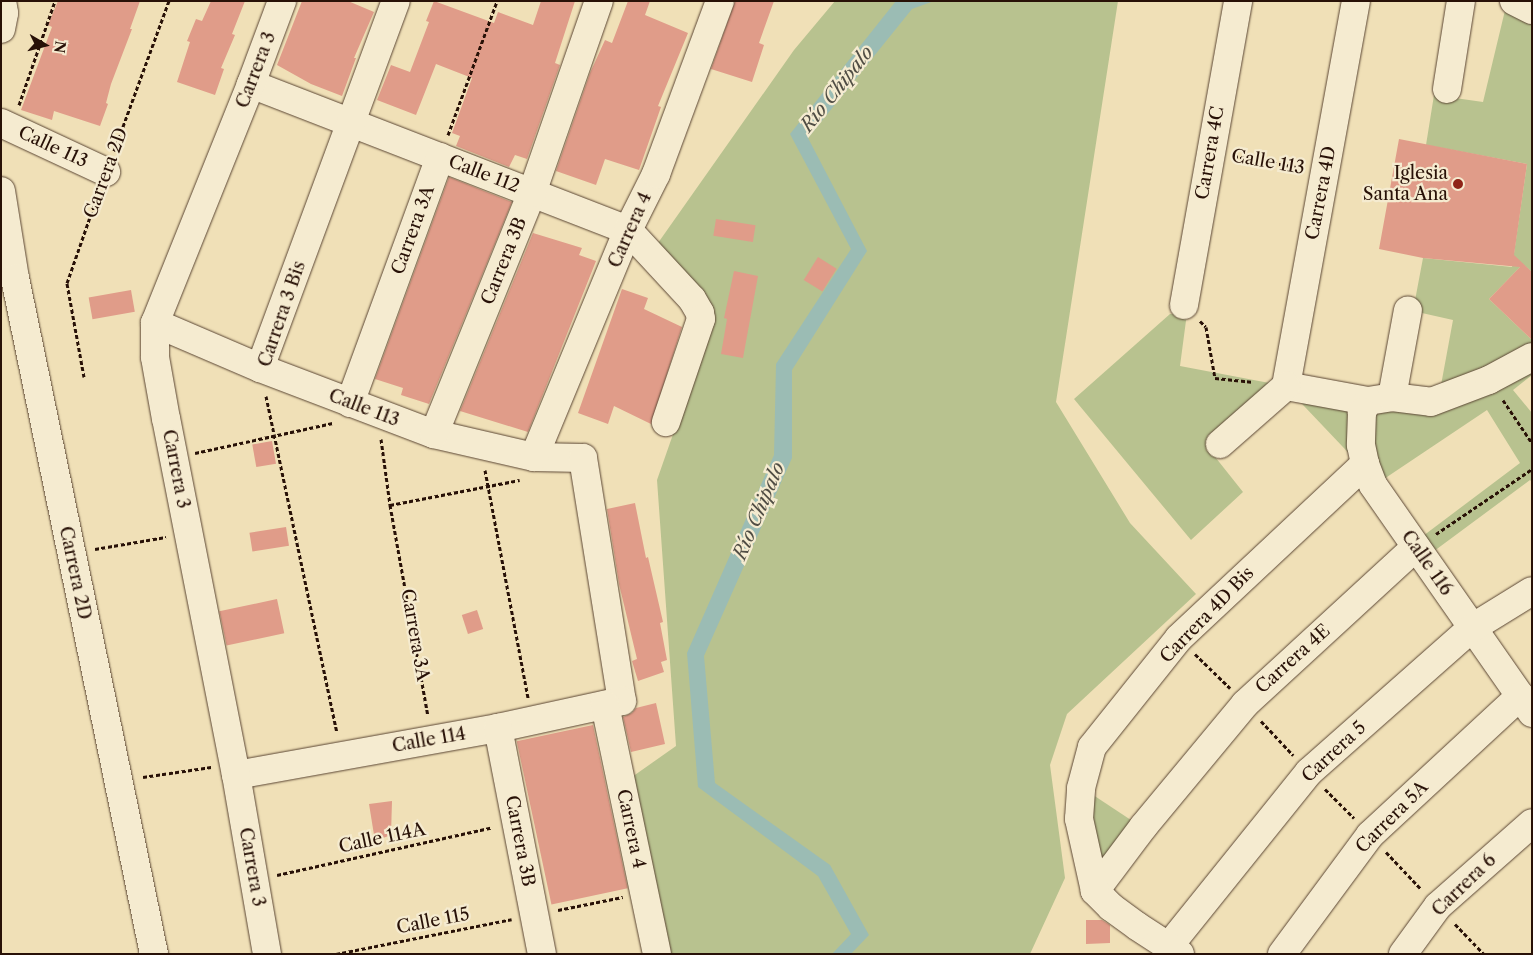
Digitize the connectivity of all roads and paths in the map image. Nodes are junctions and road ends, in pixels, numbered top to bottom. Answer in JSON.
{"nodes":[{"id":1,"x":2,"y":1,"type":"edge"},
{"id":2,"x":55,"y":1,"type":"edge"},
{"id":3,"x":169,"y":1,"type":"edge"},
{"id":4,"x":282,"y":1,"type":"edge"},
{"id":5,"x":396,"y":1,"type":"edge"},
{"id":6,"x":496,"y":1,"type":"edge"},
{"id":7,"x":599,"y":1,"type":"edge"},
{"id":8,"x":720,"y":1,"type":"edge"},
{"id":9,"x":1238,"y":1,"type":"edge"},
{"id":10,"x":1356,"y":1,"type":"edge"},
{"id":11,"x":1461,"y":1,"type":"edge"},
{"id":12,"x":1514,"y":1,"type":"edge"},
{"id":13,"x":1532,"y":10,"type":"edge"},
{"id":14,"x":1,"y":29,"type":"edge"},
{"id":15,"x":251,"y":84,"type":"junction"},
{"id":16,"x":1447,"y":89,"type":"dead end"},
{"id":17,"x":351,"y":122,"type":"junction"},
{"id":18,"x":6,"y":125,"type":"edge"},
{"id":19,"x":1210,"y":152,"type":"junction"},
{"id":20,"x":440,"y":157,"type":"junction"},
{"id":21,"x":106,"y":172,"type":"junction"},
{"id":22,"x":1325,"y":172,"type":"junction"},
{"id":23,"x":1,"y":191,"type":"edge"},
{"id":24,"x":532,"y":193,"type":"junction"},
{"id":25,"x":628,"y":230,"type":"junction"},
{"id":26,"x":1184,"y":305,"type":"joint"},
{"id":27,"x":1408,"y":310,"type":"dead end"},
{"id":28,"x":154,"y":323,"type":"junction"},
{"id":29,"x":1532,"y":358,"type":"edge"},
{"id":30,"x":260,"y":368,"type":"junction"},
{"id":31,"x":84,"y":378,"type":"dead end"},
{"id":32,"x":1489,"y":380,"type":"junction"},
{"id":33,"x":1259,"y":383,"type":"dead end"},
{"id":34,"x":1286,"y":386,"type":"junction"},
{"id":35,"x":1380,"y":399,"type":"junction"},
{"id":36,"x":345,"y":412,"type":"junction"},
{"id":37,"x":377,"y":413,"type":"junction"},
{"id":38,"x":666,"y":422,"type":"dead end"},
{"id":39,"x":434,"y":434,"type":"junction"},
{"id":40,"x":274,"y":436,"type":"junction"},
{"id":41,"x":1532,"y":442,"type":"edge"},
{"id":42,"x":1220,"y":444,"type":"dead end"},
{"id":43,"x":481,"y":445,"type":"junction"},
{"id":44,"x":174,"y":458,"type":"junction"},
{"id":45,"x":583,"y":458,"type":"joint"},
{"id":46,"x":1365,"y":464,"type":"junction"},
{"id":47,"x":530,"y":468,"type":"junction"},
{"id":48,"x":1532,"y":469,"type":"edge"},
{"id":49,"x":488,"y":486,"type":"junction"},
{"id":50,"x":390,"y":505,"type":"junction"},
{"id":51,"x":188,"y":533,"type":"junction"},
{"id":52,"x":1416,"y":547,"type":"junction"},
{"id":53,"x":71,"y":553,"type":"junction"},
{"id":54,"x":1532,"y":591,"type":"edge"},
{"id":55,"x":1472,"y":628,"type":"junction"},
{"id":56,"x":1179,"y":638,"type":"junction"},
{"id":57,"x":614,"y":703,"type":"junction"},
{"id":58,"x":1245,"y":704,"type":"junction"},
{"id":59,"x":1526,"y":705,"type":"edge"},
{"id":60,"x":532,"y":720,"type":"junction"},
{"id":61,"x":498,"y":728,"type":"junction"},
{"id":62,"x":432,"y":739,"type":"junction"},
{"id":63,"x":342,"y":755,"type":"junction"},
{"id":64,"x":234,"y":769,"type":"junction"},
{"id":65,"x":1309,"y":772,"type":"junction"},
{"id":66,"x":118,"y":781,"type":"junction"},
{"id":67,"x":516,"y":823,"type":"junction"},
{"id":68,"x":1532,"y":823,"type":"edge"},
{"id":69,"x":1370,"y":835,"type":"junction"},
{"id":70,"x":254,"y":880,"type":"junction"},
{"id":71,"x":1095,"y":891,"type":"junction"},
{"id":72,"x":644,"y":893,"type":"junction"},
{"id":73,"x":1438,"y":906,"type":"junction"},
{"id":74,"x":535,"y":914,"type":"junction"},
{"id":75,"x":1174,"y":950,"type":"edge"},
{"id":76,"x":154,"y":954,"type":"edge"},
{"id":77,"x":267,"y":954,"type":"edge"},
{"id":78,"x":336,"y":954,"type":"edge"},
{"id":79,"x":542,"y":954,"type":"edge"},
{"id":80,"x":657,"y":954,"type":"edge"},
{"id":81,"x":1282,"y":954,"type":"edge"},
{"id":82,"x":1403,"y":954,"type":"edge"},
{"id":83,"x":1484,"y":954,"type":"edge"}],
"edges":[{"from":1,"to":14,"type":"street"},
{"from":2,"to":18,"type":"path"},
{"from":3,"to":21,"type":"path","name":"Carrera 2D"},
{"from":4,"to":15,"type":"street","name":"Carrera 3"},
{"from":5,"to":17,"type":"street","name":"Carrera 3 Bis"},
{"from":6,"to":20,"type":"path"},
{"from":7,"to":24,"type":"street","name":"Carrera 3B"},
{"from":8,"to":25,"type":"street","name":"Carrera 4"},
{"from":9,"to":19,"type":"street","name":"Carrera 4C"},
{"from":10,"to":22,"type":"street","name":"Carrera 4D"},
{"from":11,"to":16,"type":"street"},
{"from":12,"to":13,"type":"street"},
{"from":15,"to":17,"type":"street","name":"Calle 112"},
{"from":15,"to":28,"type":"street","name":"Carrera 3"},
{"from":17,"to":20,"type":"street","name":"Calle 112"},
{"from":17,"to":30,"type":"street","name":"Carrera 3 Bis"},
{"from":18,"to":21,"type":"street","name":"Calle 113"},
{"from":19,"to":22,"type":"path","name":"Calle 113"},
{"from":19,"to":26,"type":"street","name":"Carrera 4C"},
{"from":20,"to":24,"type":"street","name":"Calle 112"},
{"from":20,"to":36,"type":"street","name":"Carrera 3A"},
{"from":21,"to":31,"type":"path","name":"Carrera 2D"},
{"from":22,"to":34,"type":"street","name":"Carrera 4D"},
{"from":23,"to":53,"type":"street","name":"Carrera 2D"},
{"from":24,"to":25,"type":"street","name":"Calle 112"},
{"from":24,"to":39,"type":"street","name":"Carrera 3B"},
{"from":25,"to":38,"type":"street","name":"Calle 112"},
{"from":25,"to":47,"type":"street","name":"Carrera 4"},
{"from":26,"to":33,"type":"path"},
{"from":27,"to":35,"type":"street","name":"Calle 116"},
{"from":28,"to":30,"type":"street","name":"Calle 113"},
{"from":28,"to":44,"type":"street","name":"Carrera 3"},
{"from":29,"to":32,"type":"street"},
{"from":30,"to":36,"type":"street","name":"Calle 113"},
{"from":30,"to":40,"type":"path","name":"Carrera 3 Bis"},
{"from":32,"to":35,"type":"street"},
{"from":32,"to":41,"type":"path"},
{"from":34,"to":35,"type":"street"},
{"from":34,"to":42,"type":"street"},
{"from":35,"to":46,"type":"street","name":"Calle 116"},
{"from":36,"to":37,"type":"street","name":"Calle 113"},
{"from":36,"to":40,"type":"path"},
{"from":37,"to":39,"type":"street","name":"Calle 113"},
{"from":37,"to":50,"type":"path","name":"Carrera 3A"},
{"from":39,"to":43,"type":"street","name":"Calle 113"},
{"from":40,"to":44,"type":"path"},
{"from":40,"to":63,"type":"path","name":"Carrera 3 Bis"},
{"from":43,"to":47,"type":"street","name":"Calle 113"},
{"from":43,"to":49,"type":"path"},
{"from":44,"to":51,"type":"street","name":"Carrera 3"},
{"from":45,"to":47,"type":"street","name":"Calle 113"},
{"from":45,"to":57,"type":"street","name":"Carrera 4"},
{"from":46,"to":52,"type":"street","name":"Calle 116"},
{"from":46,"to":56,"type":"street","name":"Carrera 4D Bis"},
{"from":47,"to":49,"type":"path"},
{"from":48,"to":52,"type":"path"},
{"from":49,"to":50,"type":"path"},
{"from":49,"to":60,"type":"path"},
{"from":50,"to":62,"type":"path","name":"Carrera 3A"},
{"from":51,"to":53,"type":"path"},
{"from":51,"to":64,"type":"street","name":"Carrera 3"},
{"from":52,"to":55,"type":"street","name":"Calle 116"},
{"from":52,"to":58,"type":"street","name":"Carrera 4E"},
{"from":53,"to":66,"type":"street","name":"Carrera 2D"},
{"from":54,"to":55,"type":"street","name":"Carrera 5"},
{"from":55,"to":59,"type":"street","name":"Calle 116"},
{"from":55,"to":65,"type":"street","name":"Carrera 5"},
{"from":56,"to":58,"type":"path"},
{"from":56,"to":71,"type":"street","name":"Carrera 4D Bis"},
{"from":57,"to":60,"type":"street","name":"Calle 114"},
{"from":57,"to":72,"type":"street","name":"Carrera 4"},
{"from":58,"to":65,"type":"path"},
{"from":58,"to":71,"type":"street","name":"Carrera 4E"},
{"from":59,"to":69,"type":"street","name":"Carrera 5A"},
{"from":60,"to":61,"type":"street","name":"Calle 114"},
{"from":61,"to":62,"type":"street","name":"Calle 114"},
{"from":61,"to":67,"type":"street","name":"Carrera 3B"},
{"from":62,"to":63,"type":"street","name":"Calle 114"},
{"from":63,"to":64,"type":"street","name":"Calle 114"},
{"from":64,"to":66,"type":"path"},
{"from":64,"to":70,"type":"street","name":"Carrera 3"},
{"from":65,"to":69,"type":"path"},
{"from":65,"to":75,"type":"street","name":"Carrera 5"},
{"from":66,"to":76,"type":"street","name":"Carrera 2D"},
{"from":67,"to":70,"type":"path","name":"Calle 114A"},
{"from":67,"to":74,"type":"street","name":"Carrera 3B"},
{"from":68,"to":73,"type":"street","name":"Carrera 6"},
{"from":69,"to":73,"type":"path"},
{"from":69,"to":81,"type":"street","name":"Carrera 5A"},
{"from":70,"to":77,"type":"street","name":"Carrera 3"},
{"from":71,"to":75,"type":"street"},
{"from":72,"to":74,"type":"path","name":"Calle 115"},
{"from":72,"to":80,"type":"street","name":"Carrera 4"},
{"from":73,"to":82,"type":"street","name":"Carrera 6"},
{"from":73,"to":83,"type":"path"},
{"from":74,"to":78,"type":"path","name":"Calle 115"},
{"from":74,"to":79,"type":"street","name":"Carrera 3B"}]}
